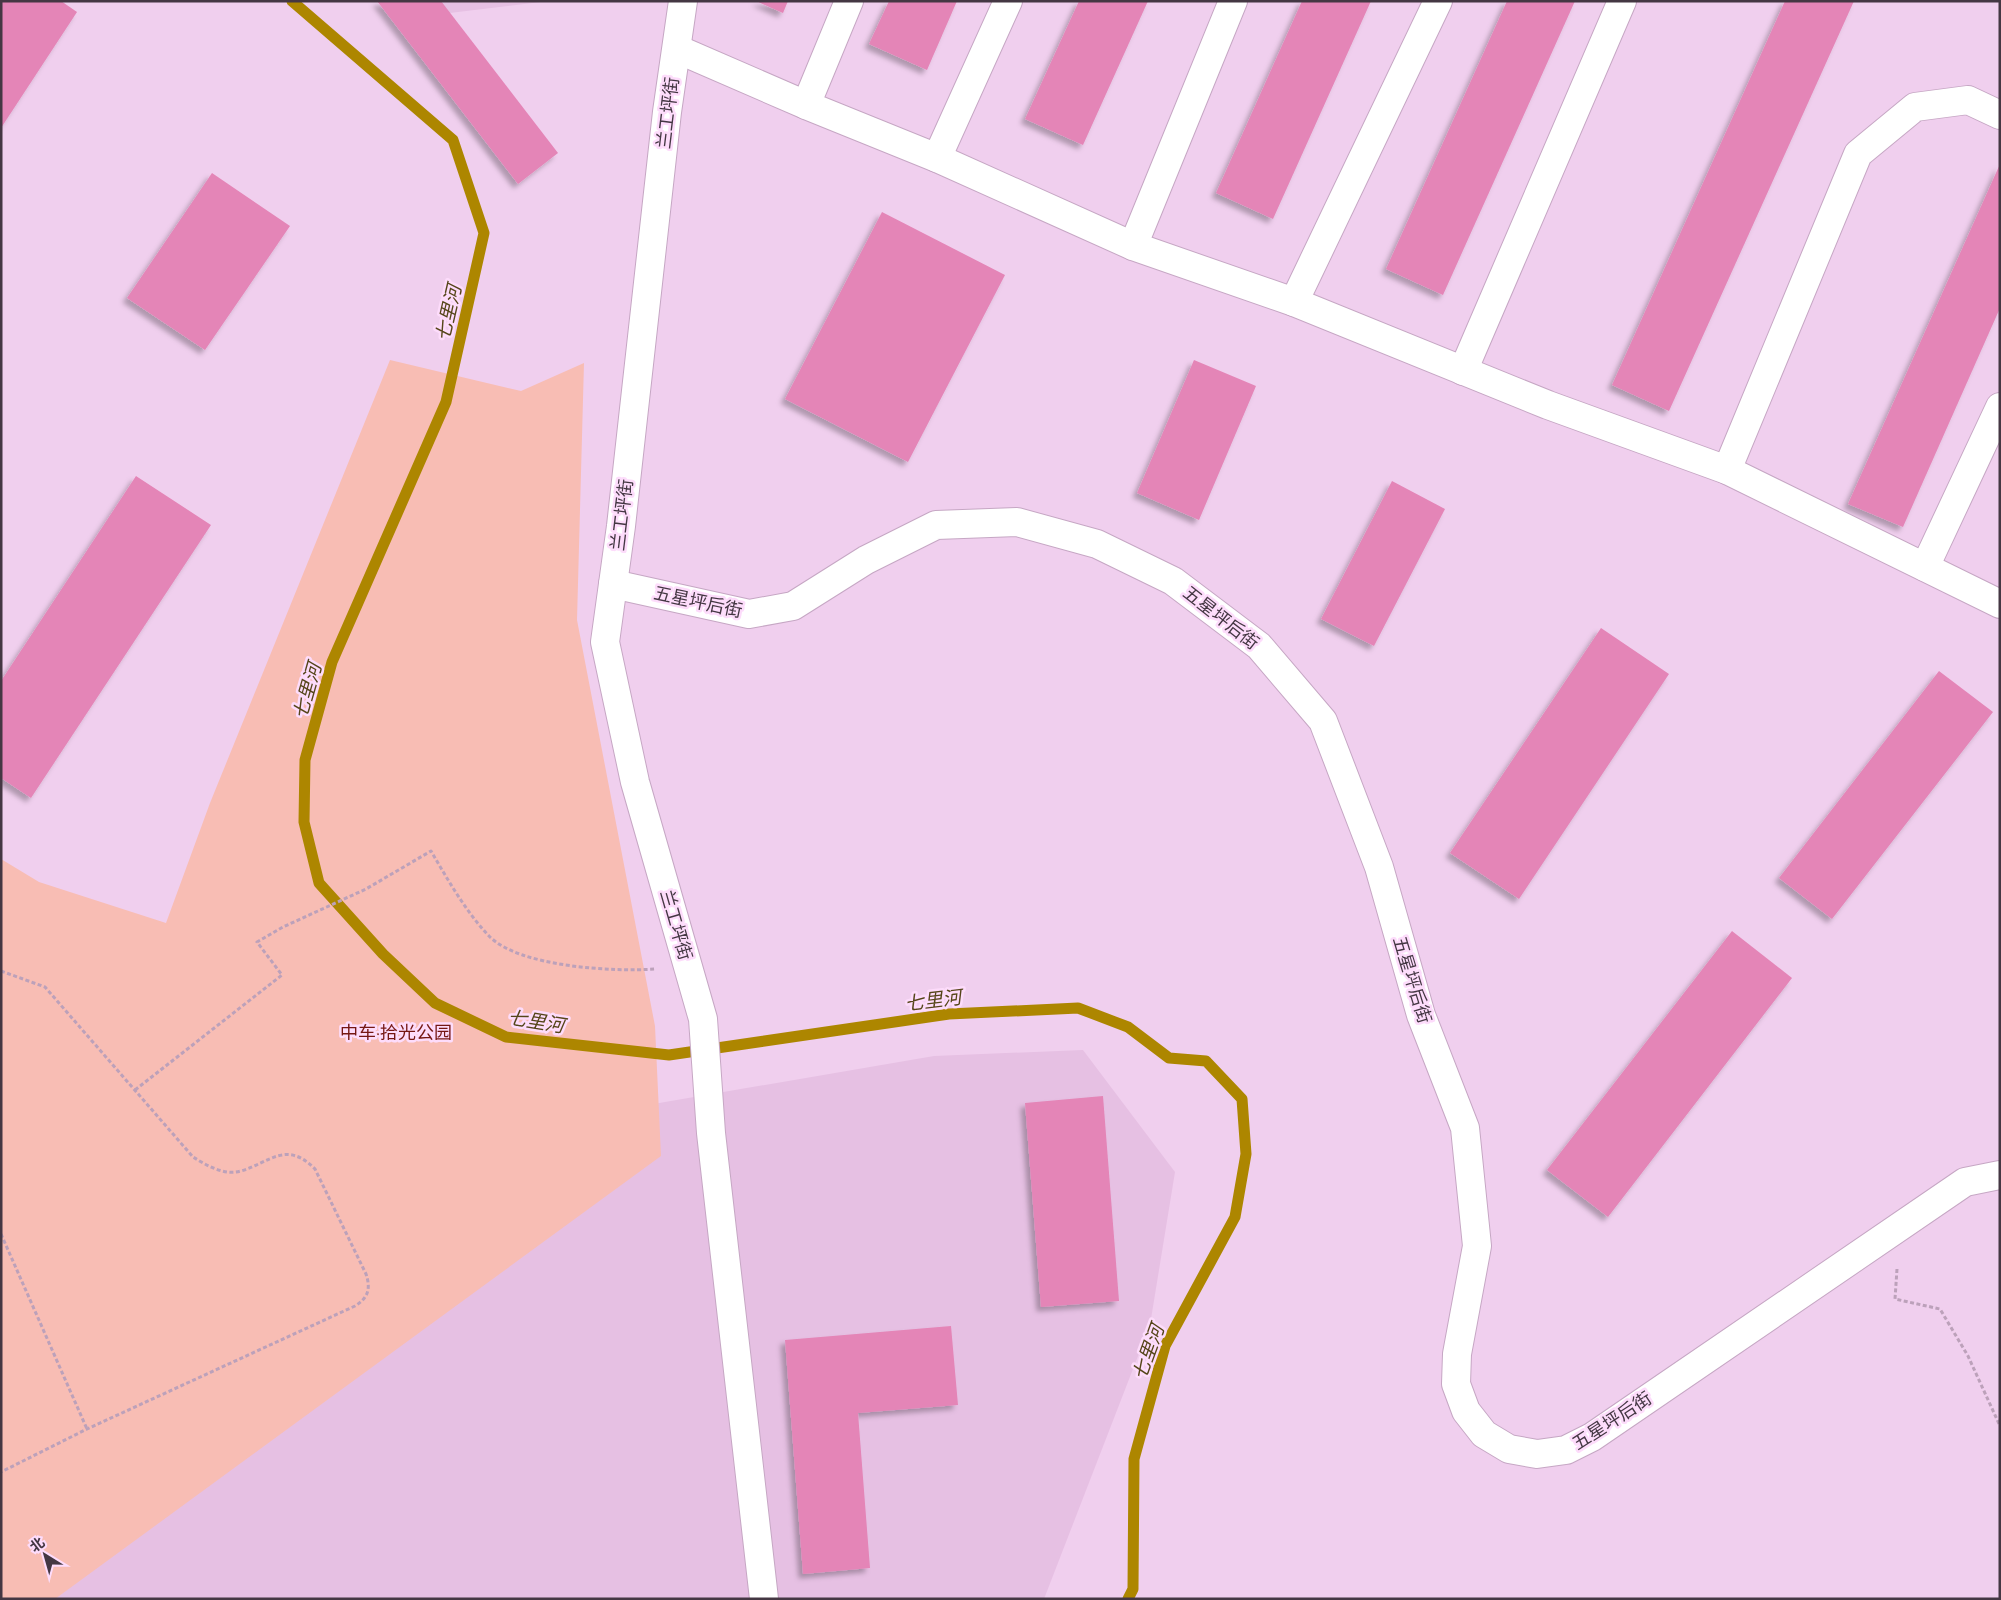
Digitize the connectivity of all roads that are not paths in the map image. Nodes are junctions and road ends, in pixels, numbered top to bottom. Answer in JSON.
{"nodes":[{"id":1,"x":683,"y":1,"type":"edge"},
{"id":2,"x":849,"y":1,"type":"edge"},
{"id":3,"x":1008,"y":1,"type":"edge"},
{"id":4,"x":1233,"y":1,"type":"edge"},
{"id":5,"x":1438,"y":1,"type":"edge"},
{"id":6,"x":1622,"y":1,"type":"edge"},
{"id":7,"x":677,"y":49,"type":"junction"},
{"id":8,"x":806,"y":105,"type":"junction"},
{"id":9,"x":2000,"y":115,"type":"edge"},
{"id":10,"x":937,"y":158,"type":"junction"},
{"id":11,"x":1133,"y":246,"type":"junction"},
{"id":12,"x":1294,"y":302,"type":"junction"},
{"id":13,"x":1463,"y":371,"type":"junction"},
{"id":14,"x":2000,"y":407,"type":"edge"},
{"id":15,"x":1727,"y":470,"type":"junction"},
{"id":16,"x":1925,"y":567,"type":"junction"},
{"id":17,"x":613,"y":584,"type":"junction"},
{"id":18,"x":2000,"y":604,"type":"edge"},
{"id":19,"x":2000,"y":1175,"type":"edge"},
{"id":20,"x":764,"y":1599,"type":"edge"}],
"edges":[{"from":1,"to":7,"type":"street","name":"兰工坪街"},
{"from":2,"to":8,"type":"street"},
{"from":3,"to":10,"type":"street"},
{"from":4,"to":11,"type":"street"},
{"from":5,"to":12,"type":"street"},
{"from":6,"to":13,"type":"street"},
{"from":7,"to":8,"type":"street"},
{"from":7,"to":17,"type":"street","name":"兰工坪街"},
{"from":8,"to":10,"type":"street"},
{"from":9,"to":15,"type":"street"},
{"from":10,"to":11,"type":"street"},
{"from":11,"to":12,"type":"street"},
{"from":12,"to":13,"type":"street"},
{"from":13,"to":15,"type":"street"},
{"from":14,"to":16,"type":"street"},
{"from":15,"to":16,"type":"street"},
{"from":16,"to":18,"type":"street"},
{"from":17,"to":19,"type":"street","name":"五星坪后街"},
{"from":17,"to":20,"type":"street","name":"兰工坪街"}]}
